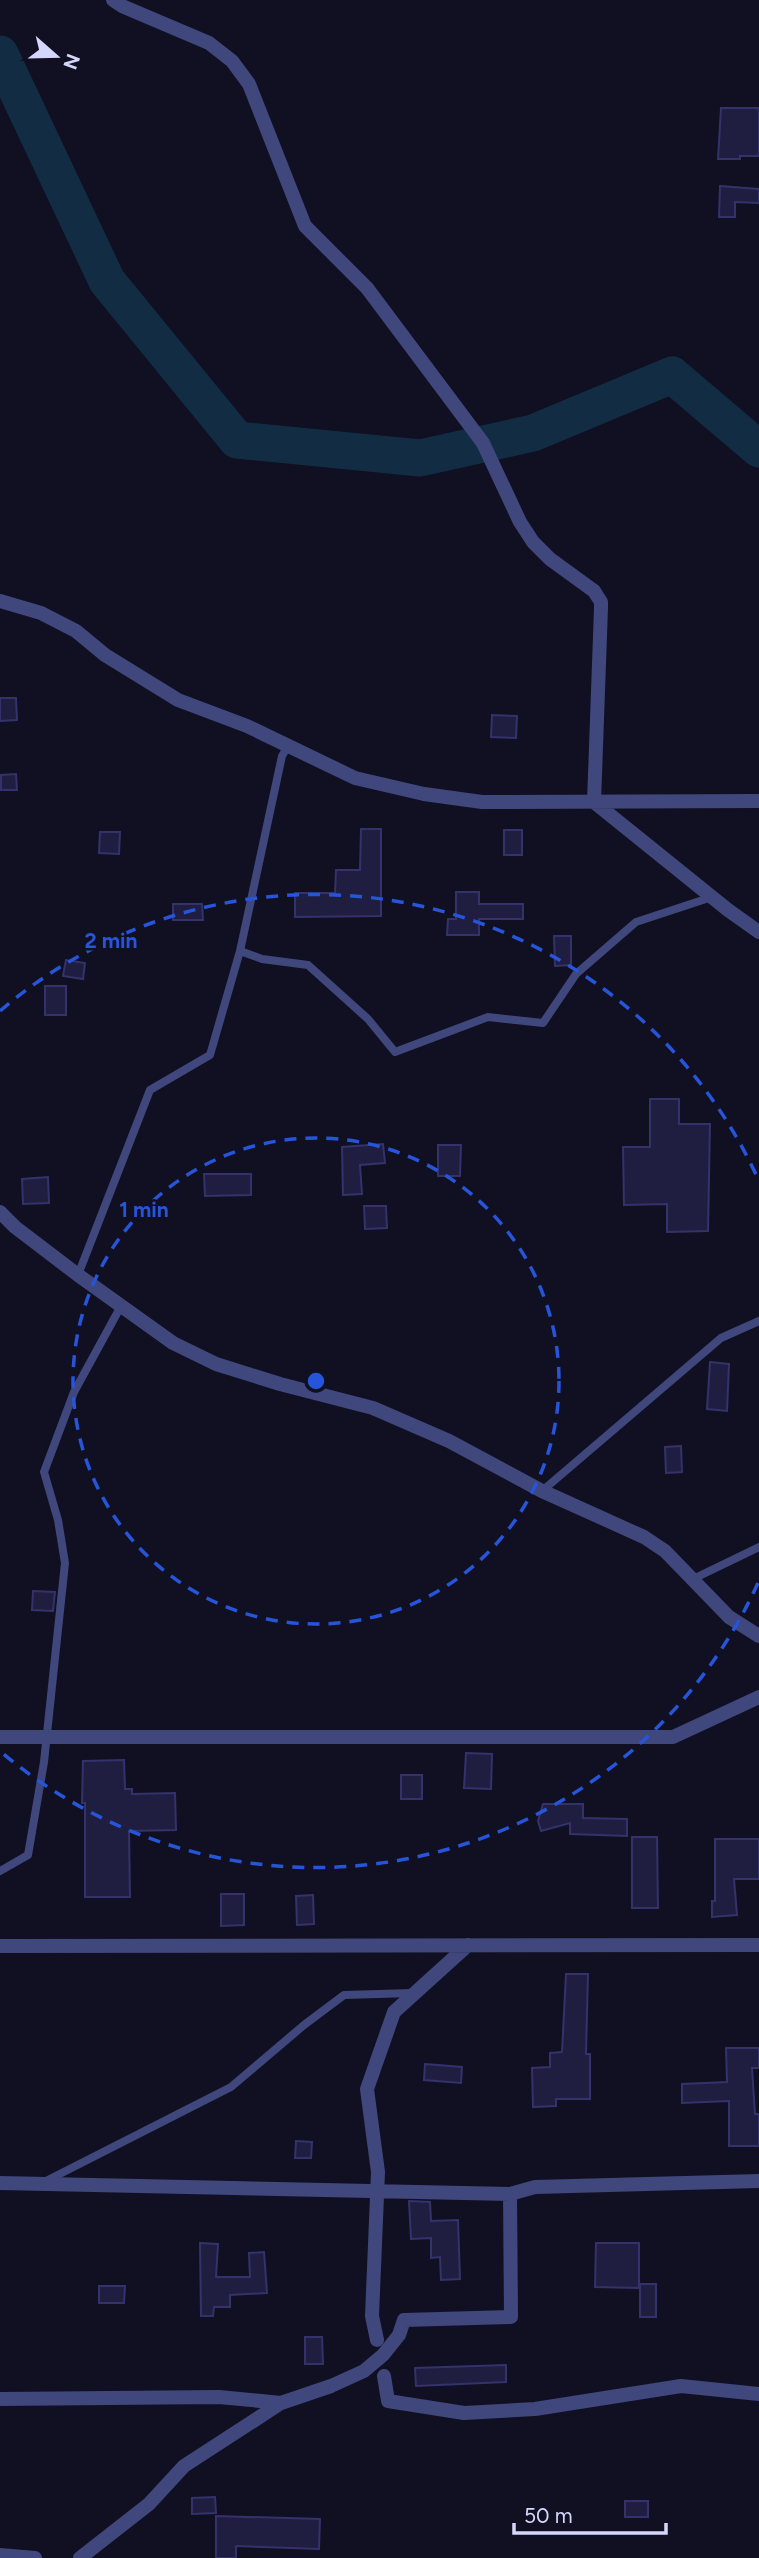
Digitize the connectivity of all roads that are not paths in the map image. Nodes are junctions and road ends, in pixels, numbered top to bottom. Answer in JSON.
{"nodes":[{"id":1,"x":113,"y":0,"type":"edge"},
{"id":2,"x":0,"y":601,"type":"edge"},
{"id":3,"x":288,"y":746,"type":"junction"},
{"id":4,"x":759,"y":801,"type":"edge"},
{"id":5,"x":594,"y":802,"type":"junction"},
{"id":6,"x":712,"y":897,"type":"junction"},
{"id":7,"x":759,"y":932,"type":"edge"},
{"id":8,"x":240,"y":951,"type":"junction"},
{"id":9,"x":0,"y":1212,"type":"edge"},
{"id":10,"x":78,"y":1275,"type":"junction"},
{"id":11,"x":121,"y":1306,"type":"junction"},
{"id":12,"x":759,"y":1321,"type":"edge"},
{"id":13,"x":542,"y":1491,"type":"junction"},
{"id":14,"x":759,"y":1547,"type":"edge"},
{"id":15,"x":693,"y":1580,"type":"junction"},
{"id":16,"x":759,"y":1636,"type":"edge"},
{"id":17,"x":759,"y":1698,"type":"edge"},
{"id":18,"x":0,"y":1737,"type":"edge"},
{"id":19,"x":46,"y":1737,"type":"junction"},
{"id":20,"x":0,"y":1871,"type":"edge"},
{"id":21,"x":468,"y":1945,"type":"junction"},
{"id":22,"x":759,"y":1945,"type":"edge"},
{"id":23,"x":0,"y":1946,"type":"edge"},
{"id":24,"x":416,"y":1993,"type":"junction"},
{"id":25,"x":759,"y":2181,"type":"edge"},
{"id":26,"x":0,"y":2183,"type":"edge"},
{"id":27,"x":39,"y":2184,"type":"junction"},
{"id":28,"x":377,"y":2191,"type":"junction"},
{"id":29,"x":510,"y":2194,"type":"junction"},
{"id":30,"x":377,"y":2340,"type":"dead end"},
{"id":31,"x":384,"y":2376,"type":"dead end"},
{"id":32,"x":759,"y":2394,"type":"edge"},
{"id":33,"x":0,"y":2399,"type":"edge"},
{"id":34,"x":281,"y":2403,"type":"junction"},
{"id":35,"x":0,"y":2555,"type":"edge"},
{"id":36,"x":34,"y":2558,"type":"edge"},
{"id":37,"x":80,"y":2558,"type":"edge"}],
"edges":[{"from":1,"to":5,"type":"street"},
{"from":2,"to":3,"type":"street"},
{"from":3,"to":5,"type":"street"},
{"from":3,"to":8,"type":"lane"},
{"from":4,"to":5,"type":"street"},
{"from":5,"to":6,"type":"street"},
{"from":6,"to":7,"type":"street"},
{"from":6,"to":8,"type":"lane"},
{"from":8,"to":10,"type":"lane"},
{"from":9,"to":10,"type":"street"},
{"from":10,"to":11,"type":"street"},
{"from":11,"to":13,"type":"street"},
{"from":11,"to":19,"type":"lane"},
{"from":12,"to":13,"type":"lane"},
{"from":13,"to":15,"type":"street"},
{"from":14,"to":15,"type":"lane"},
{"from":15,"to":16,"type":"street"},
{"from":17,"to":19,"type":"street"},
{"from":18,"to":19,"type":"street"},
{"from":19,"to":20,"type":"lane"},
{"from":21,"to":22,"type":"street"},
{"from":21,"to":23,"type":"street"},
{"from":21,"to":24,"type":"street"},
{"from":24,"to":27,"type":"lane"},
{"from":24,"to":28,"type":"street"},
{"from":25,"to":29,"type":"street"},
{"from":26,"to":27,"type":"street"},
{"from":27,"to":28,"type":"street"},
{"from":28,"to":29,"type":"street"},
{"from":28,"to":30,"type":"street"},
{"from":29,"to":34,"type":"street"},
{"from":31,"to":32,"type":"street"},
{"from":33,"to":34,"type":"street"},
{"from":34,"to":37,"type":"street"},
{"from":35,"to":36,"type":"street"}]}
